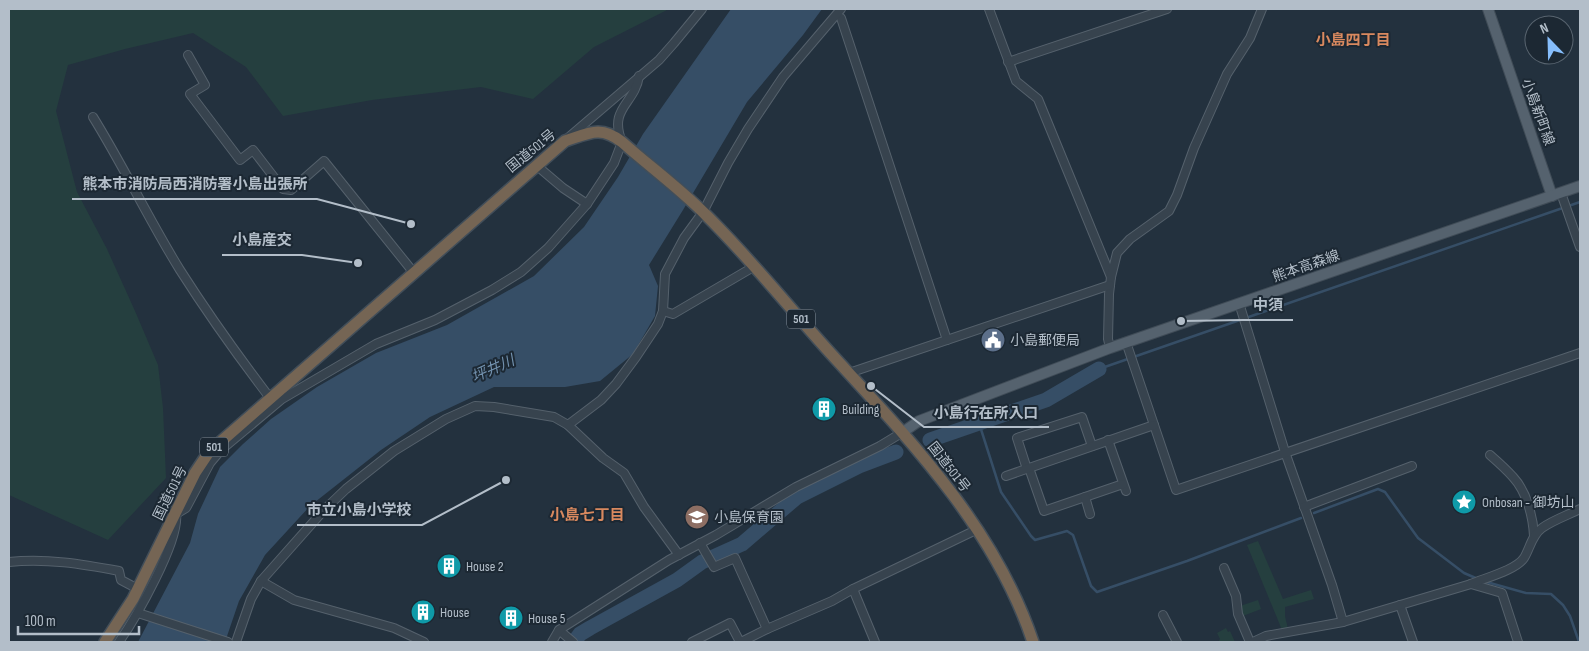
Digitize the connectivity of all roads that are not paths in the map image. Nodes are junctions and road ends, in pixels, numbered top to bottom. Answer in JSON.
{"nodes":[{"id":1,"x":702,"y":9,"type":"edge"},
{"id":2,"x":840,"y":9,"type":"edge"},
{"id":3,"x":988,"y":9,"type":"edge"},
{"id":4,"x":1167,"y":9,"type":"edge"},
{"id":5,"x":1262,"y":9,"type":"edge"},
{"id":6,"x":1488,"y":9,"type":"edge"},
{"id":7,"x":841,"y":18,"type":"dead end"},
{"id":8,"x":188,"y":55,"type":"dead end"},
{"id":9,"x":1008,"y":62,"type":"junction"},
{"id":10,"x":640,"y":76,"type":"junction"},
{"id":11,"x":93,"y":117,"type":"dead end"},
{"id":12,"x":565,"y":140,"type":"junction"},
{"id":13,"x":624,"y":143,"type":"junction"},
{"id":14,"x":536,"y":165,"type":"junction"},
{"id":15,"x":1580,"y":186,"type":"edge"},
{"id":16,"x":1557,"y":194,"type":"junction"},
{"id":17,"x":587,"y":204,"type":"junction"},
{"id":18,"x":701,"y":210,"type":"junction"},
{"id":19,"x":1580,"y":246,"type":"edge"},
{"id":20,"x":755,"y":266,"type":"junction"},
{"id":21,"x":414,"y":273,"type":"junction"},
{"id":22,"x":1111,"y":281,"type":"junction"},
{"id":23,"x":1240,"y":303,"type":"junction"},
{"id":24,"x":663,"y":311,"type":"junction"},
{"id":25,"x":947,"y":340,"type":"junction"},
{"id":26,"x":1126,"y":342,"type":"junction"},
{"id":27,"x":1110,"y":348,"type":"junction"},
{"id":28,"x":1580,"y":353,"type":"edge"},
{"id":29,"x":849,"y":373,"type":"junction"},
{"id":30,"x":270,"y":398,"type":"junction"},
{"id":31,"x":1154,"y":424,"type":"junction"},
{"id":32,"x":568,"y":425,"type":"junction"},
{"id":33,"x":903,"y":432,"type":"junction"},
{"id":34,"x":1108,"y":440,"type":"junction"},
{"id":35,"x":1092,"y":446,"type":"junction"},
{"id":36,"x":1285,"y":452,"type":"junction"},
{"id":37,"x":1490,"y":455,"type":"dead end"},
{"id":38,"x":1412,"y":466,"type":"dead end"},
{"id":39,"x":1028,"y":468,"type":"junction"},
{"id":40,"x":1006,"y":476,"type":"dead end"},
{"id":41,"x":1084,"y":497,"type":"junction"},
{"id":42,"x":1304,"y":507,"type":"junction"},
{"id":43,"x":1580,"y":509,"type":"edge"},
{"id":44,"x":176,"y":514,"type":"junction"},
{"id":45,"x":1090,"y":514,"type":"dead end"},
{"id":46,"x":978,"y":529,"type":"junction"},
{"id":47,"x":1534,"y":536,"type":"junction"},
{"id":48,"x":700,"y":543,"type":"junction"},
{"id":49,"x":680,"y":554,"type":"junction"},
{"id":50,"x":9,"y":562,"type":"edge"},
{"id":51,"x":1224,"y":568,"type":"dead end"},
{"id":52,"x":261,"y":581,"type":"junction"},
{"id":53,"x":1471,"y":584,"type":"junction"},
{"id":54,"x":138,"y":589,"type":"junction"},
{"id":55,"x":853,"y":589,"type":"junction"},
{"id":56,"x":1400,"y":605,"type":"junction"},
{"id":57,"x":141,"y":614,"type":"junction"},
{"id":58,"x":1163,"y":615,"type":"dead end"},
{"id":59,"x":1343,"y":622,"type":"junction"},
{"id":60,"x":767,"y":629,"type":"junction"},
{"id":61,"x":560,"y":630,"type":"junction"},
{"id":62,"x":105,"y":642,"type":"edge"},
{"id":63,"x":119,"y":642,"type":"edge"},
{"id":64,"x":228,"y":642,"type":"edge"},
{"id":65,"x":236,"y":642,"type":"edge"},
{"id":66,"x":424,"y":642,"type":"edge"},
{"id":67,"x":552,"y":642,"type":"edge"},
{"id":68,"x":573,"y":642,"type":"edge"},
{"id":69,"x":692,"y":642,"type":"edge"},
{"id":70,"x":741,"y":642,"type":"edge"},
{"id":71,"x":875,"y":642,"type":"edge"},
{"id":72,"x":1033,"y":642,"type":"edge"},
{"id":73,"x":1178,"y":642,"type":"edge"},
{"id":74,"x":1251,"y":642,"type":"edge"},
{"id":75,"x":1413,"y":642,"type":"edge"},
{"id":76,"x":1518,"y":642,"type":"edge"}],
"edges":[{"from":1,"to":10,"type":"street"},
{"from":2,"to":18,"type":"street"},
{"from":3,"to":9,"type":"street"},
{"from":4,"to":9,"type":"street"},
{"from":5,"to":22,"type":"street"},
{"from":6,"to":16,"type":"main road","name":"小島新町線"},
{"from":7,"to":25,"type":"street"},
{"from":8,"to":21,"type":"street"},
{"from":9,"to":22,"type":"street"},
{"from":10,"to":12,"type":"street"},
{"from":10,"to":13,"type":"street"},
{"from":11,"to":30,"type":"street"},
{"from":12,"to":13,"type":"highway","name":"国道501号","number":"501"},
{"from":12,"to":14,"type":"highway","name":"国道501号","number":"501"},
{"from":13,"to":17,"type":"street"},
{"from":13,"to":18,"type":"highway","name":"国道501号","number":"501"},
{"from":14,"to":17,"type":"street"},
{"from":14,"to":21,"type":"highway","name":"国道501号","number":"501"},
{"from":15,"to":16,"type":"main road","name":"熊本高森線"},
{"from":16,"to":19,"type":"street"},
{"from":16,"to":23,"type":"main road","name":"熊本高森線"},
{"from":17,"to":44,"type":"street"},
{"from":18,"to":20,"type":"highway","name":"国道501号","number":"501"},
{"from":18,"to":24,"type":"street"},
{"from":20,"to":24,"type":"street"},
{"from":20,"to":29,"type":"highway","name":"国道501号","number":"501"},
{"from":21,"to":30,"type":"highway","name":"国道501号","number":"501"},
{"from":22,"to":25,"type":"street"},
{"from":22,"to":27,"type":"street"},
{"from":23,"to":26,"type":"main road","name":"熊本高森線"},
{"from":23,"to":36,"type":"street"},
{"from":24,"to":32,"type":"street"},
{"from":25,"to":29,"type":"street"},
{"from":26,"to":27,"type":"main road","name":"熊本高森線"},
{"from":26,"to":31,"type":"street"},
{"from":27,"to":33,"type":"main road","name":"熊本高森線"},
{"from":28,"to":36,"type":"street"},
{"from":29,"to":33,"type":"highway","name":"国道501号","number":"501"},
{"from":30,"to":44,"type":"highway","name":"国道501号","number":"501"},
{"from":31,"to":34,"type":"street"},
{"from":31,"to":36,"type":"street"},
{"from":32,"to":49,"type":"street"},
{"from":32,"to":52,"type":"street"},
{"from":33,"to":46,"type":"highway","name":"国道501号","number":"501"},
{"from":33,"to":48,"type":"street"},
{"from":34,"to":35,"type":"street"},
{"from":34,"to":41,"type":"street"},
{"from":35,"to":39,"type":"street"},
{"from":35,"to":39,"type":"street"},
{"from":36,"to":42,"type":"street"},
{"from":37,"to":47,"type":"street"},
{"from":38,"to":42,"type":"street"},
{"from":39,"to":40,"type":"street"},
{"from":39,"to":41,"type":"street"},
{"from":41,"to":45,"type":"street"},
{"from":42,"to":59,"type":"street"},
{"from":43,"to":47,"type":"street"},
{"from":44,"to":54,"type":"highway","name":"国道501号","number":"501"},
{"from":44,"to":57,"type":"street"},
{"from":46,"to":55,"type":"street"},
{"from":46,"to":72,"type":"highway","name":"国道501号","number":"501"},
{"from":47,"to":53,"type":"street"},
{"from":48,"to":49,"type":"street"},
{"from":48,"to":60,"type":"street"},
{"from":49,"to":61,"type":"street"},
{"from":50,"to":54,"type":"street"},
{"from":51,"to":74,"type":"street"},
{"from":52,"to":65,"type":"street"},
{"from":52,"to":66,"type":"street"},
{"from":53,"to":56,"type":"street"},
{"from":53,"to":76,"type":"street"},
{"from":54,"to":62,"type":"highway","name":"国道501号","number":"501"},
{"from":55,"to":60,"type":"street"},
{"from":55,"to":71,"type":"street"},
{"from":56,"to":59,"type":"street"},
{"from":56,"to":75,"type":"street"},
{"from":57,"to":63,"type":"street"},
{"from":57,"to":64,"type":"street"},
{"from":58,"to":73,"type":"street"},
{"from":59,"to":74,"type":"street"},
{"from":60,"to":70,"type":"street"},
{"from":61,"to":67,"type":"street"},
{"from":61,"to":68,"type":"street"},
{"from":69,"to":70,"type":"street"}]}
